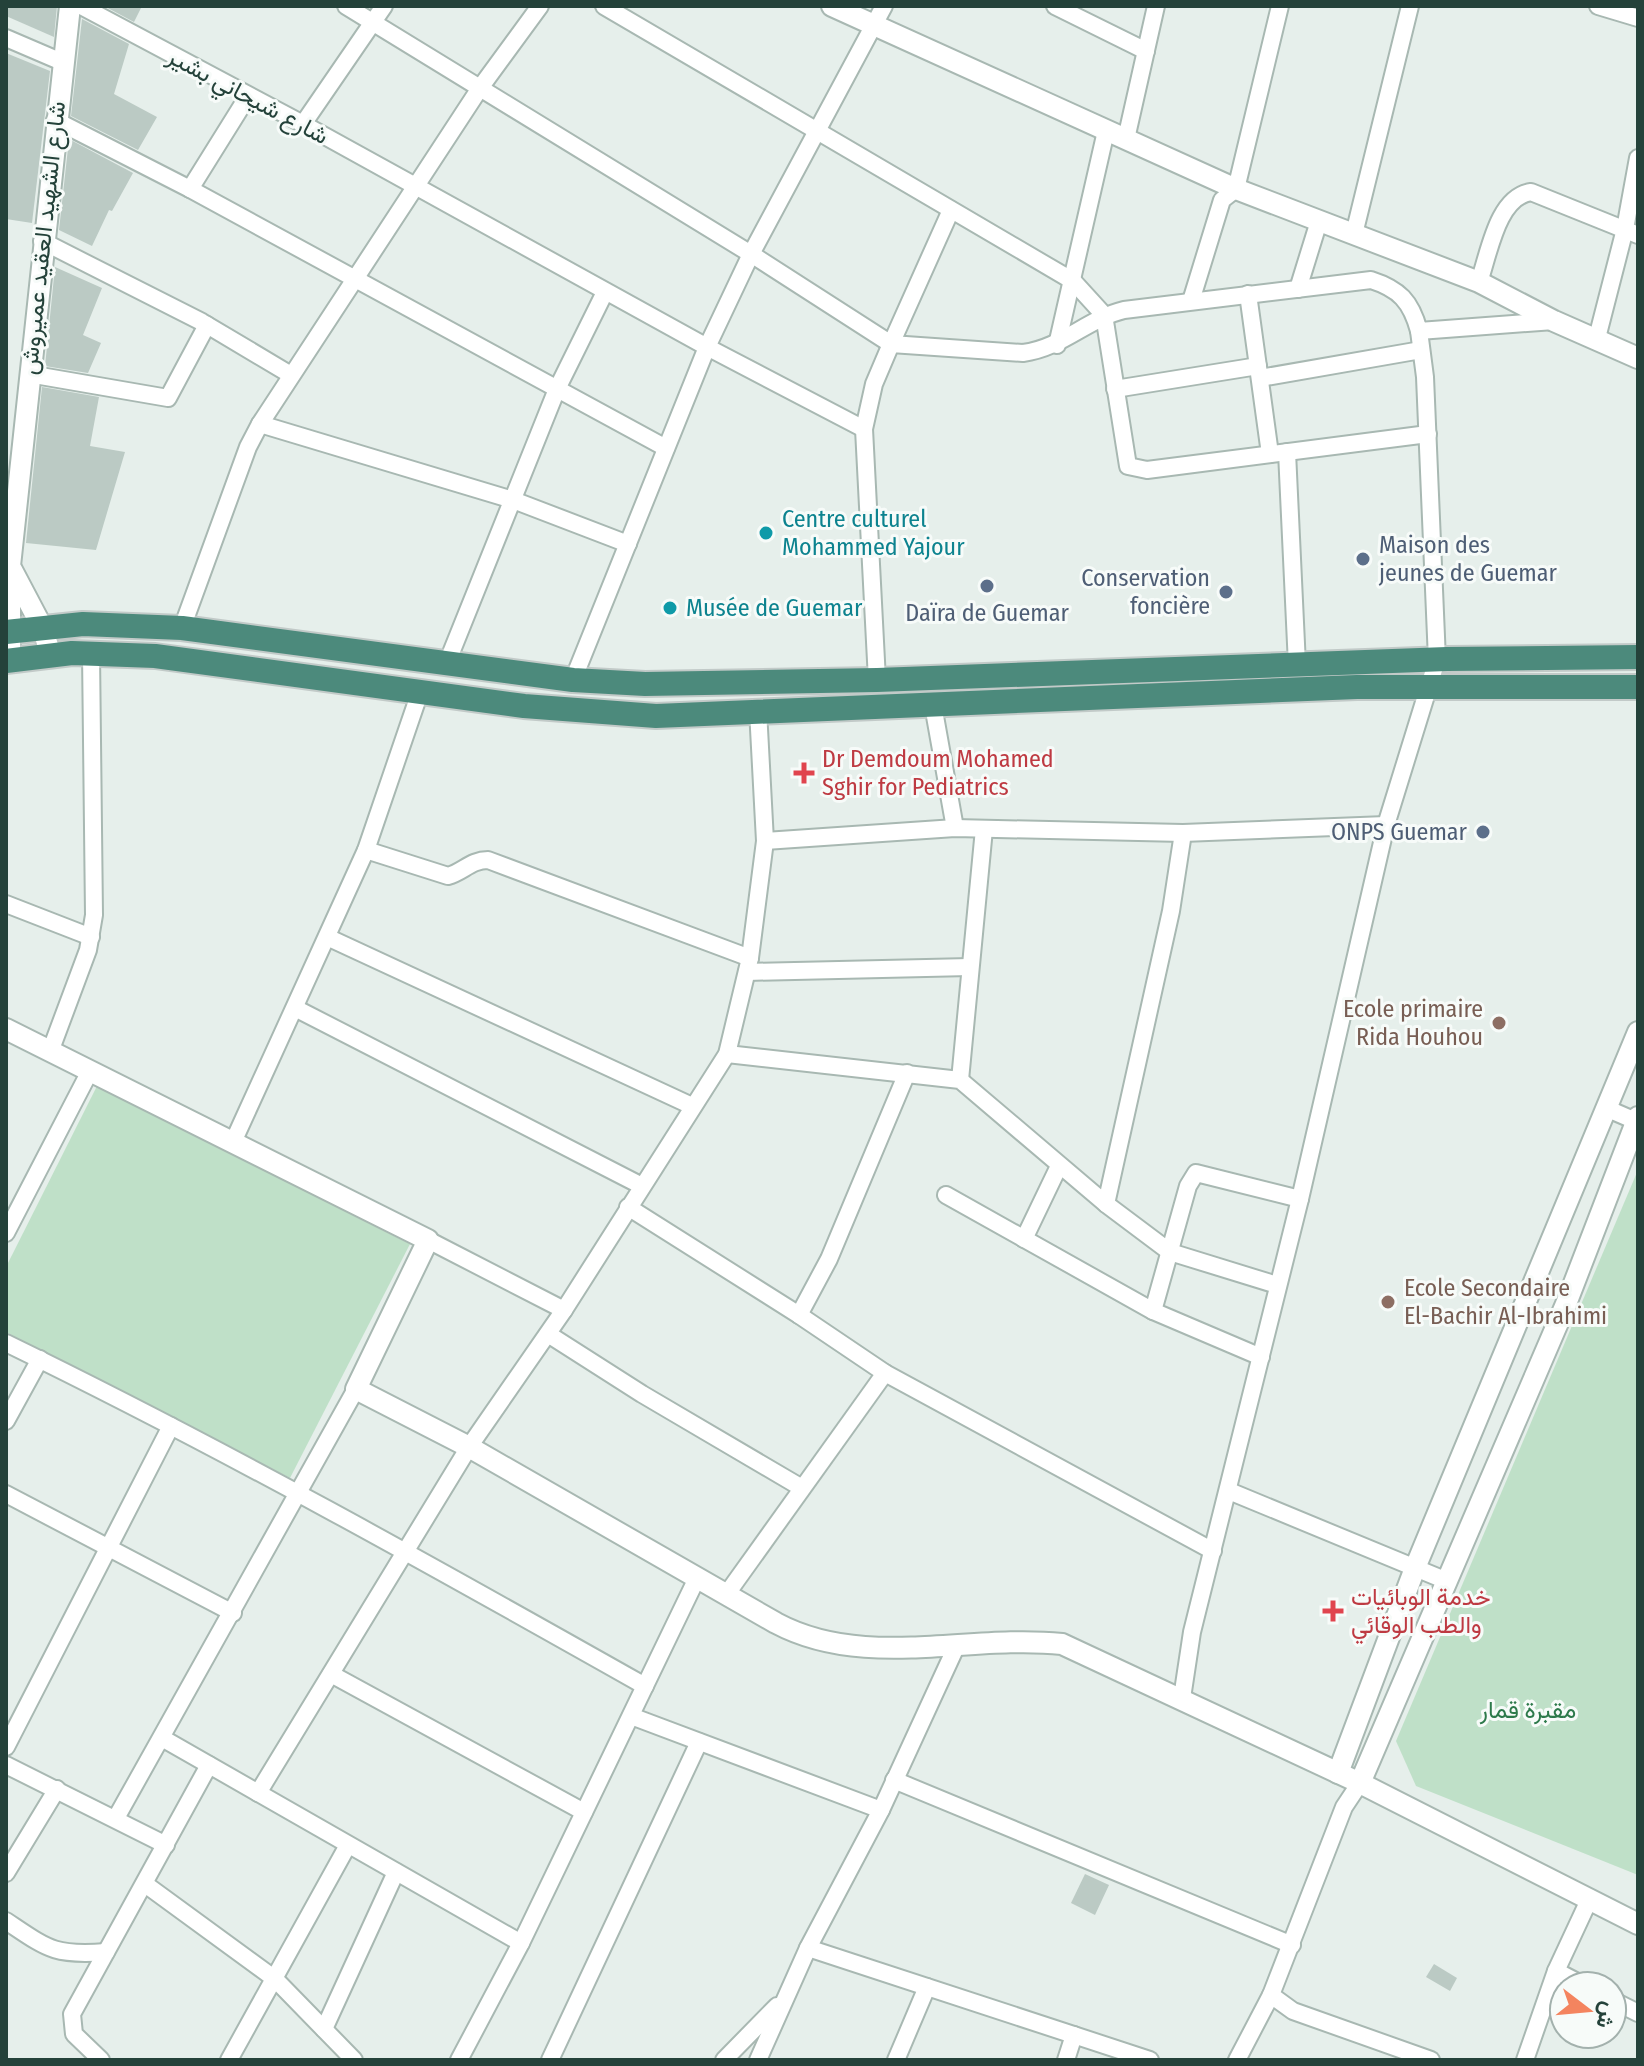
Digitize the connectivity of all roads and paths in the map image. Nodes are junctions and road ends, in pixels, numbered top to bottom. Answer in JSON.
{"nodes":[{"id":1,"x":70,"y":6,"type":"edge"},
{"id":2,"x":81,"y":6,"type":"edge"},
{"id":3,"x":346,"y":6,"type":"edge"},
{"id":4,"x":384,"y":6,"type":"edge"},
{"id":5,"x":540,"y":6,"type":"edge"},
{"id":6,"x":604,"y":6,"type":"edge"},
{"id":7,"x":832,"y":6,"type":"edge"},
{"id":8,"x":884,"y":6,"type":"edge"},
{"id":9,"x":1055,"y":6,"type":"edge"},
{"id":10,"x":1156,"y":6,"type":"edge"},
{"id":11,"x":1280,"y":6,"type":"edge"},
{"id":12,"x":1410,"y":6,"type":"edge"},
{"id":13,"x":1598,"y":6,"type":"edge"},
{"id":14,"x":1638,"y":18,"type":"edge"},
{"id":15,"x":373,"y":22,"type":"junction"},
{"id":16,"x":875,"y":25,"type":"junction"},
{"id":17,"x":6,"y":38,"type":"edge"},
{"id":18,"x":1146,"y":51,"type":"junction"},
{"id":19,"x":62,"y":62,"type":"junction"},
{"id":20,"x":480,"y":88,"type":"junction"},
{"id":21,"x":248,"y":96,"type":"junction"},
{"id":22,"x":55,"y":120,"type":"junction"},
{"id":23,"x":303,"y":124,"type":"junction"},
{"id":24,"x":1106,"y":131,"type":"junction"},
{"id":25,"x":817,"y":132,"type":"junction"},
{"id":26,"x":1126,"y":139,"type":"junction"},
{"id":27,"x":1638,"y":158,"type":"edge"},
{"id":28,"x":414,"y":188,"type":"junction"},
{"id":29,"x":190,"y":189,"type":"junction"},
{"id":30,"x":1236,"y":189,"type":"junction"},
{"id":31,"x":951,"y":210,"type":"junction"},
{"id":32,"x":1319,"y":221,"type":"junction"},
{"id":33,"x":1631,"y":232,"type":"edge"},
{"id":34,"x":1354,"y":234,"type":"junction"},
{"id":35,"x":42,"y":241,"type":"junction"},
{"id":36,"x":751,"y":254,"type":"junction"},
{"id":37,"x":352,"y":279,"type":"junction"},
{"id":38,"x":1073,"y":281,"type":"junction"},
{"id":39,"x":1479,"y":282,"type":"junction"},
{"id":40,"x":1298,"y":289,"type":"junction"},
{"id":41,"x":605,"y":292,"type":"junction"},
{"id":42,"x":1248,"y":294,"type":"junction"},
{"id":43,"x":1191,"y":301,"type":"junction"},
{"id":44,"x":1104,"y":315,"type":"junction"},
{"id":45,"x":1554,"y":321,"type":"junction"},
{"id":46,"x":207,"y":325,"type":"junction"},
{"id":47,"x":1419,"y":331,"type":"junction"},
{"id":48,"x":1597,"y":338,"type":"junction"},
{"id":49,"x":891,"y":344,"type":"junction"},
{"id":50,"x":1057,"y":345,"type":"junction"},
{"id":51,"x":707,"y":347,"type":"junction"},
{"id":52,"x":1421,"y":350,"type":"junction"},
{"id":53,"x":1638,"y":358,"type":"edge"},
{"id":54,"x":1259,"y":372,"type":"junction"},
{"id":55,"x":29,"y":374,"type":"junction"},
{"id":56,"x":291,"y":375,"type":"junction"},
{"id":57,"x":557,"y":389,"type":"junction"},
{"id":58,"x":1115,"y":389,"type":"junction"},
{"id":59,"x":260,"y":424,"type":"junction"},
{"id":60,"x":864,"y":429,"type":"junction"},
{"id":61,"x":1428,"y":434,"type":"junction"},
{"id":62,"x":666,"y":448,"type":"junction"},
{"id":63,"x":1279,"y":453,"type":"junction"},
{"id":64,"x":513,"y":500,"type":"junction"},
{"id":65,"x":628,"y":544,"type":"junction"},
{"id":66,"x":10,"y":566,"type":"junction"},
{"id":67,"x":42,"y":627,"type":"junction"},
{"id":68,"x":182,"y":628,"type":"junction"},
{"id":69,"x":9,"y":631,"type":"edge"},
{"id":70,"x":91,"y":653,"type":"junction"},
{"id":71,"x":51,"y":655,"type":"junction"},
{"id":72,"x":1638,"y":657,"type":"edge"},
{"id":73,"x":1437,"y":660,"type":"junction"},
{"id":74,"x":8,"y":661,"type":"edge"},
{"id":75,"x":447,"y":663,"type":"junction"},
{"id":76,"x":1297,"y":665,"type":"junction"},
{"id":77,"x":984,"y":676,"type":"junction"},
{"id":78,"x":573,"y":680,"type":"junction"},
{"id":79,"x":877,"y":680,"type":"junction"},
{"id":80,"x":1430,"y":686,"type":"junction"},
{"id":81,"x":1638,"y":687,"type":"edge"},
{"id":82,"x":420,"y":692,"type":"junction"},
{"id":83,"x":982,"y":704,"type":"junction"},
{"id":84,"x":933,"y":705,"type":"junction"},
{"id":85,"x":758,"y":710,"type":"junction"},
{"id":86,"x":1386,"y":825,"type":"junction"},
{"id":87,"x":955,"y":828,"type":"junction"},
{"id":88,"x":984,"y":829,"type":"junction"},
{"id":89,"x":1183,"y":833,"type":"junction"},
{"id":90,"x":765,"y":841,"type":"junction"},
{"id":91,"x":366,"y":850,"type":"junction"},
{"id":92,"x":8,"y":909,"type":"edge"},
{"id":93,"x":91,"y":937,"type":"junction"},
{"id":94,"x":327,"y":937,"type":"junction"},
{"id":95,"x":748,"y":965,"type":"junction"},
{"id":96,"x":970,"y":967,"type":"junction"},
{"id":97,"x":295,"y":1008,"type":"junction"},
{"id":98,"x":6,"y":1029,"type":"edge"},
{"id":99,"x":1638,"y":1032,"type":"edge"},
{"id":100,"x":50,"y":1052,"type":"junction"},
{"id":101,"x":727,"y":1054,"type":"junction"},
{"id":102,"x":90,"y":1071,"type":"junction"},
{"id":103,"x":907,"y":1073,"type":"junction"},
{"id":104,"x":960,"y":1080,"type":"junction"},
{"id":105,"x":692,"y":1106,"type":"junction"},
{"id":106,"x":1608,"y":1109,"type":"junction"},
{"id":107,"x":1637,"y":1120,"type":"edge"},
{"id":108,"x":234,"y":1140,"type":"junction"},
{"id":109,"x":1059,"y":1166,"type":"junction"},
{"id":110,"x":642,"y":1186,"type":"junction"},
{"id":111,"x":946,"y":1195,"type":"dead end"},
{"id":112,"x":1300,"y":1199,"type":"junction"},
{"id":113,"x":1106,"y":1204,"type":"junction"},
{"id":114,"x":12,"y":1207,"type":"edge"},
{"id":115,"x":628,"y":1207,"type":"junction"},
{"id":116,"x":6,"y":1233,"type":"edge"},
{"id":117,"x":1024,"y":1239,"type":"junction"},
{"id":118,"x":428,"y":1240,"type":"junction"},
{"id":119,"x":1170,"y":1252,"type":"junction"},
{"id":120,"x":1277,"y":1285,"type":"junction"},
{"id":121,"x":564,"y":1310,"type":"junction"},
{"id":122,"x":1153,"y":1311,"type":"junction"},
{"id":123,"x":799,"y":1315,"type":"junction"},
{"id":124,"x":548,"y":1334,"type":"junction"},
{"id":125,"x":6,"y":1343,"type":"edge"},
{"id":126,"x":1261,"y":1357,"type":"junction"},
{"id":127,"x":40,"y":1359,"type":"junction"},
{"id":128,"x":885,"y":1373,"type":"junction"},
{"id":129,"x":356,"y":1389,"type":"junction"},
{"id":130,"x":1485,"y":1406,"type":"junction"},
{"id":131,"x":6,"y":1421,"type":"edge"},
{"id":132,"x":1515,"y":1421,"type":"junction"},
{"id":133,"x":171,"y":1426,"type":"junction"},
{"id":134,"x":469,"y":1447,"type":"junction"},
{"id":135,"x":802,"y":1488,"type":"junction"},
{"id":136,"x":1229,"y":1491,"type":"junction"},
{"id":137,"x":296,"y":1493,"type":"junction"},
{"id":138,"x":6,"y":1494,"type":"edge"},
{"id":139,"x":106,"y":1547,"type":"junction"},
{"id":140,"x":1213,"y":1551,"type":"junction"},
{"id":141,"x":408,"y":1552,"type":"junction"},
{"id":142,"x":1415,"y":1568,"type":"junction"},
{"id":143,"x":697,"y":1578,"type":"junction"},
{"id":144,"x":1447,"y":1581,"type":"junction"},
{"id":145,"x":726,"y":1595,"type":"junction"},
{"id":146,"x":233,"y":1613,"type":"junction"},
{"id":147,"x":956,"y":1647,"type":"junction"},
{"id":148,"x":331,"y":1674,"type":"junction"},
{"id":149,"x":645,"y":1686,"type":"junction"},
{"id":150,"x":1182,"y":1698,"type":"junction"},
{"id":151,"x":631,"y":1716,"type":"junction"},
{"id":152,"x":162,"y":1738,"type":"junction"},
{"id":153,"x":699,"y":1742,"type":"junction"},
{"id":154,"x":6,"y":1747,"type":"edge"},
{"id":155,"x":6,"y":1765,"type":"edge"},
{"id":156,"x":209,"y":1765,"type":"junction"},
{"id":157,"x":1338,"y":1773,"type":"junction"},
{"id":158,"x":894,"y":1780,"type":"junction"},
{"id":159,"x":1360,"y":1783,"type":"junction"},
{"id":160,"x":57,"y":1789,"type":"junction"},
{"id":161,"x":258,"y":1793,"type":"junction"},
{"id":162,"x":1344,"y":1807,"type":"junction"},
{"id":163,"x":881,"y":1810,"type":"junction"},
{"id":164,"x":584,"y":1812,"type":"junction"},
{"id":165,"x":116,"y":1818,"type":"junction"},
{"id":166,"x":166,"y":1845,"type":"junction"},
{"id":167,"x":348,"y":1845,"type":"junction"},
{"id":168,"x":396,"y":1872,"type":"junction"},
{"id":169,"x":6,"y":1873,"type":"edge"},
{"id":170,"x":145,"y":1884,"type":"junction"},
{"id":171,"x":1590,"y":1898,"type":"junction"},
{"id":172,"x":6,"y":1921,"type":"edge"},
{"id":173,"x":1638,"y":1924,"type":"edge"},
{"id":174,"x":521,"y":1943,"type":"junction"},
{"id":175,"x":1292,"y":1945,"type":"junction"},
{"id":176,"x":808,"y":1948,"type":"junction"},
{"id":177,"x":106,"y":1952,"type":"junction"},
{"id":178,"x":1556,"y":1970,"type":"edge"},
{"id":179,"x":275,"y":1979,"type":"junction"},
{"id":180,"x":927,"y":1987,"type":"junction"},
{"id":181,"x":1548,"y":1994,"type":"edge"},
{"id":182,"x":1271,"y":1995,"type":"junction"},
{"id":183,"x":786,"y":1996,"type":"junction"},
{"id":184,"x":324,"y":2029,"type":"junction"},
{"id":185,"x":1074,"y":2035,"type":"junction"},
{"id":186,"x":101,"y":2060,"type":"edge"},
{"id":187,"x":229,"y":2060,"type":"edge"},
{"id":188,"x":354,"y":2060,"type":"edge"},
{"id":189,"x":459,"y":2060,"type":"edge"},
{"id":190,"x":550,"y":2060,"type":"edge"},
{"id":191,"x":724,"y":2060,"type":"edge"},
{"id":192,"x":758,"y":2060,"type":"edge"},
{"id":193,"x":896,"y":2060,"type":"edge"},
{"id":194,"x":1066,"y":2060,"type":"edge"},
{"id":195,"x":1150,"y":2060,"type":"edge"},
{"id":196,"x":1237,"y":2060,"type":"edge"},
{"id":197,"x":1431,"y":2060,"type":"edge"},
{"id":198,"x":1525,"y":2060,"type":"edge"}],
"edges":[{"from":1,"to":19,"type":"street","name":"شارع الشهيد العقيد عميروش"},
{"from":2,"to":21,"type":"street","name":"شارع شيحاني بشير"},
{"from":3,"to":15,"type":"street"},
{"from":4,"to":15,"type":"street"},
{"from":5,"to":20,"type":"street"},
{"from":6,"to":25,"type":"street"},
{"from":7,"to":16,"type":"street"},
{"from":8,"to":16,"type":"street"},
{"from":9,"to":18,"type":"street"},
{"from":10,"to":18,"type":"street"},
{"from":11,"to":30,"type":"street"},
{"from":12,"to":34,"type":"street"},
{"from":13,"to":14,"type":"street"},
{"from":15,"to":20,"type":"street"},
{"from":15,"to":23,"type":"street"},
{"from":16,"to":24,"type":"street"},
{"from":16,"to":25,"type":"street"},
{"from":17,"to":19,"type":"street"},
{"from":18,"to":26,"type":"street"},
{"from":19,"to":22,"type":"street","name":"شارع الشهيد العقيد عميروش"},
{"from":20,"to":28,"type":"street"},
{"from":20,"to":36,"type":"street"},
{"from":21,"to":23,"type":"street","name":"شارع شيحاني بشير"},
{"from":21,"to":29,"type":"street"},
{"from":22,"to":29,"type":"street"},
{"from":22,"to":35,"type":"street","name":"شارع الشهيد العقيد عميروش"},
{"from":23,"to":28,"type":"street","name":"شارع شيحاني بشير"},
{"from":24,"to":26,"type":"street"},
{"from":24,"to":38,"type":"street"},
{"from":25,"to":31,"type":"street"},
{"from":25,"to":36,"type":"street"},
{"from":26,"to":30,"type":"street"},
{"from":27,"to":33,"type":"street"},
{"from":28,"to":37,"type":"street"},
{"from":28,"to":41,"type":"street","name":"شارع شيحاني بشير"},
{"from":29,"to":37,"type":"street"},
{"from":30,"to":32,"type":"street"},
{"from":30,"to":43,"type":"street"},
{"from":31,"to":38,"type":"street"},
{"from":31,"to":49,"type":"street"},
{"from":32,"to":34,"type":"street"},
{"from":32,"to":40,"type":"street"},
{"from":33,"to":39,"type":"street"},
{"from":33,"to":48,"type":"street"},
{"from":34,"to":39,"type":"street"},
{"from":35,"to":46,"type":"street"},
{"from":35,"to":55,"type":"street","name":"شارع الشهيد العقيد عميروش"},
{"from":36,"to":49,"type":"street"},
{"from":36,"to":51,"type":"street"},
{"from":37,"to":56,"type":"street"},
{"from":37,"to":57,"type":"street"},
{"from":38,"to":44,"type":"street"},
{"from":38,"to":50,"type":"street"},
{"from":39,"to":45,"type":"street"},
{"from":40,"to":42,"type":"street"},
{"from":40,"to":47,"type":"street"},
{"from":41,"to":51,"type":"street","name":"شارع شيحاني بشير"},
{"from":41,"to":57,"type":"street"},
{"from":42,"to":43,"type":"street"},
{"from":42,"to":54,"type":"street"},
{"from":43,"to":44,"type":"street"},
{"from":44,"to":50,"type":"street"},
{"from":44,"to":58,"type":"street"},
{"from":45,"to":47,"type":"street"},
{"from":45,"to":48,"type":"street"},
{"from":46,"to":55,"type":"street"},
{"from":46,"to":56,"type":"street"},
{"from":47,"to":52,"type":"street"},
{"from":48,"to":53,"type":"street"},
{"from":49,"to":50,"type":"street"},
{"from":49,"to":60,"type":"street"},
{"from":51,"to":60,"type":"street","name":"شارع شيحاني بشير"},
{"from":51,"to":62,"type":"street"},
{"from":52,"to":54,"type":"street"},
{"from":52,"to":61,"type":"street"},
{"from":54,"to":58,"type":"street"},
{"from":54,"to":63,"type":"street"},
{"from":55,"to":66,"type":"street","name":"شارع الشهيد العقيد عميروش"},
{"from":56,"to":59,"type":"street"},
{"from":57,"to":62,"type":"street"},
{"from":57,"to":64,"type":"street"},
{"from":58,"to":63,"type":"street"},
{"from":59,"to":64,"type":"street"},
{"from":59,"to":68,"type":"street"},
{"from":60,"to":79,"type":"street"},
{"from":61,"to":63,"type":"street"},
{"from":61,"to":73,"type":"street"},
{"from":62,"to":65,"type":"street"},
{"from":63,"to":76,"type":"street"},
{"from":64,"to":65,"type":"street"},
{"from":64,"to":75,"type":"street"},
{"from":65,"to":78,"type":"street"},
{"from":66,"to":67,"type":"street"},
{"from":66,"to":69,"type":"street","name":"شارع الشهيد العقيد عميروش"},
{"from":67,"to":68,"type":"highway"},
{"from":67,"to":69,"type":"highway"},
{"from":67,"to":71,"type":"street"},
{"from":68,"to":75,"type":"highway"},
{"from":69,"to":74,"type":"street","name":"شارع الشهيد العقيد عميروش"},
{"from":70,"to":71,"type":"highway"},
{"from":70,"to":82,"type":"highway"},
{"from":70,"to":93,"type":"street"},
{"from":71,"to":74,"type":"highway"},
{"from":72,"to":73,"type":"highway"},
{"from":73,"to":76,"type":"highway"},
{"from":73,"to":80,"type":"street"},
{"from":75,"to":78,"type":"highway"},
{"from":76,"to":77,"type":"highway"},
{"from":77,"to":79,"type":"highway"},
{"from":77,"to":83,"type":"highway"},
{"from":78,"to":79,"type":"highway"},
{"from":80,"to":81,"type":"highway"},
{"from":80,"to":83,"type":"highway"},
{"from":80,"to":86,"type":"street"},
{"from":82,"to":85,"type":"highway"},
{"from":82,"to":91,"type":"street"},
{"from":83,"to":84,"type":"highway"},
{"from":84,"to":85,"type":"highway"},
{"from":84,"to":87,"type":"street"},
{"from":85,"to":90,"type":"street"},
{"from":86,"to":89,"type":"street"},
{"from":86,"to":112,"type":"street"},
{"from":87,"to":88,"type":"street"},
{"from":87,"to":90,"type":"street"},
{"from":88,"to":89,"type":"street"},
{"from":88,"to":96,"type":"street"},
{"from":89,"to":113,"type":"street"},
{"from":90,"to":95,"type":"street"},
{"from":91,"to":94,"type":"street"},
{"from":91,"to":95,"type":"street"},
{"from":92,"to":93,"type":"street"},
{"from":93,"to":100,"type":"street"},
{"from":94,"to":97,"type":"street"},
{"from":94,"to":105,"type":"street"},
{"from":95,"to":96,"type":"street"},
{"from":95,"to":101,"type":"street"},
{"from":96,"to":104,"type":"street"},
{"from":97,"to":108,"type":"street"},
{"from":97,"to":110,"type":"street"},
{"from":98,"to":100,"type":"street"},
{"from":99,"to":106,"type":"street"},
{"from":100,"to":102,"type":"street"},
{"from":101,"to":103,"type":"street"},
{"from":101,"to":105,"type":"street"},
{"from":102,"to":108,"type":"street"},
{"from":102,"to":114,"type":"street"},
{"from":103,"to":104,"type":"street"},
{"from":103,"to":123,"type":"street"},
{"from":104,"to":109,"type":"street"},
{"from":105,"to":110,"type":"street"},
{"from":106,"to":107,"type":"street"},
{"from":106,"to":130,"type":"street"},
{"from":107,"to":132,"type":"street"},
{"from":108,"to":118,"type":"street"},
{"from":109,"to":113,"type":"street"},
{"from":109,"to":117,"type":"street"},
{"from":110,"to":115,"type":"street"},
{"from":111,"to":117,"type":"street"},
{"from":112,"to":119,"type":"street"},
{"from":112,"to":120,"type":"street"},
{"from":113,"to":119,"type":"street"},
{"from":114,"to":116,"type":"street"},
{"from":115,"to":121,"type":"street"},
{"from":115,"to":123,"type":"street"},
{"from":117,"to":122,"type":"street"},
{"from":118,"to":121,"type":"street"},
{"from":118,"to":129,"type":"street"},
{"from":119,"to":120,"type":"street"},
{"from":119,"to":122,"type":"street"},
{"from":120,"to":126,"type":"street"},
{"from":121,"to":124,"type":"street"},
{"from":122,"to":126,"type":"street"},
{"from":123,"to":128,"type":"street"},
{"from":124,"to":134,"type":"street"},
{"from":124,"to":135,"type":"street"},
{"from":125,"to":127,"type":"street"},
{"from":126,"to":136,"type":"street"},
{"from":127,"to":131,"type":"street"},
{"from":127,"to":133,"type":"street"},
{"from":128,"to":135,"type":"street"},
{"from":128,"to":140,"type":"street"},
{"from":129,"to":134,"type":"street"},
{"from":129,"to":137,"type":"street"},
{"from":130,"to":132,"type":"street"},
{"from":130,"to":142,"type":"street"},
{"from":132,"to":144,"type":"street"},
{"from":133,"to":137,"type":"street"},
{"from":133,"to":139,"type":"street"},
{"from":134,"to":141,"type":"street"},
{"from":134,"to":143,"type":"street"},
{"from":135,"to":145,"type":"street"},
{"from":136,"to":140,"type":"street"},
{"from":136,"to":142,"type":"street"},
{"from":137,"to":141,"type":"street"},
{"from":137,"to":146,"type":"street"},
{"from":138,"to":139,"type":"street"},
{"from":139,"to":146,"type":"street"},
{"from":139,"to":154,"type":"street"},
{"from":140,"to":150,"type":"street"},
{"from":141,"to":148,"type":"street"},
{"from":141,"to":149,"type":"street"},
{"from":142,"to":144,"type":"street"},
{"from":142,"to":157,"type":"street"},
{"from":143,"to":145,"type":"street"},
{"from":143,"to":149,"type":"street"},
{"from":144,"to":159,"type":"street"},
{"from":145,"to":147,"type":"street"},
{"from":146,"to":152,"type":"street"},
{"from":147,"to":150,"type":"street"},
{"from":147,"to":158,"type":"street"},
{"from":148,"to":161,"type":"street"},
{"from":148,"to":164,"type":"street"},
{"from":149,"to":151,"type":"street"},
{"from":150,"to":157,"type":"street"},
{"from":151,"to":153,"type":"street"},
{"from":151,"to":164,"type":"street"},
{"from":152,"to":156,"type":"street"},
{"from":152,"to":165,"type":"street"},
{"from":153,"to":163,"type":"street"},
{"from":153,"to":190,"type":"street"},
{"from":155,"to":160,"type":"street"},
{"from":156,"to":161,"type":"street"},
{"from":156,"to":166,"type":"street"},
{"from":157,"to":159,"type":"street"},
{"from":157,"to":162,"type":"street"},
{"from":158,"to":163,"type":"street"},
{"from":158,"to":175,"type":"street"},
{"from":159,"to":162,"type":"street"},
{"from":159,"to":171,"type":"street"},
{"from":160,"to":165,"type":"street"},
{"from":160,"to":169,"type":"street"},
{"from":161,"to":167,"type":"street"},
{"from":162,"to":175,"type":"street"},
{"from":163,"to":176,"type":"street"},
{"from":164,"to":174,"type":"street"},
{"from":165,"to":166,"type":"street"},
{"from":166,"to":170,"type":"street"},
{"from":167,"to":168,"type":"street"},
{"from":167,"to":179,"type":"street"},
{"from":168,"to":174,"type":"street"},
{"from":168,"to":184,"type":"street"},
{"from":170,"to":177,"type":"street"},
{"from":170,"to":179,"type":"street"},
{"from":171,"to":173,"type":"street"},
{"from":171,"to":178,"type":"street"},
{"from":172,"to":177,"type":"street"},
{"from":174,"to":189,"type":"street"},
{"from":175,"to":182,"type":"street"},
{"from":176,"to":180,"type":"street"},
{"from":176,"to":183,"type":"street"},
{"from":177,"to":186,"type":"street"},
{"from":179,"to":184,"type":"street"},
{"from":179,"to":187,"type":"street"},
{"from":180,"to":185,"type":"street"},
{"from":180,"to":193,"type":"street"},
{"from":181,"to":198,"type":"street"},
{"from":182,"to":196,"type":"street"},
{"from":182,"to":197,"type":"street"},
{"from":183,"to":191,"type":"street"},
{"from":183,"to":192,"type":"street"},
{"from":184,"to":188,"type":"street"},
{"from":185,"to":194,"type":"street"},
{"from":185,"to":195,"type":"street"}]}
